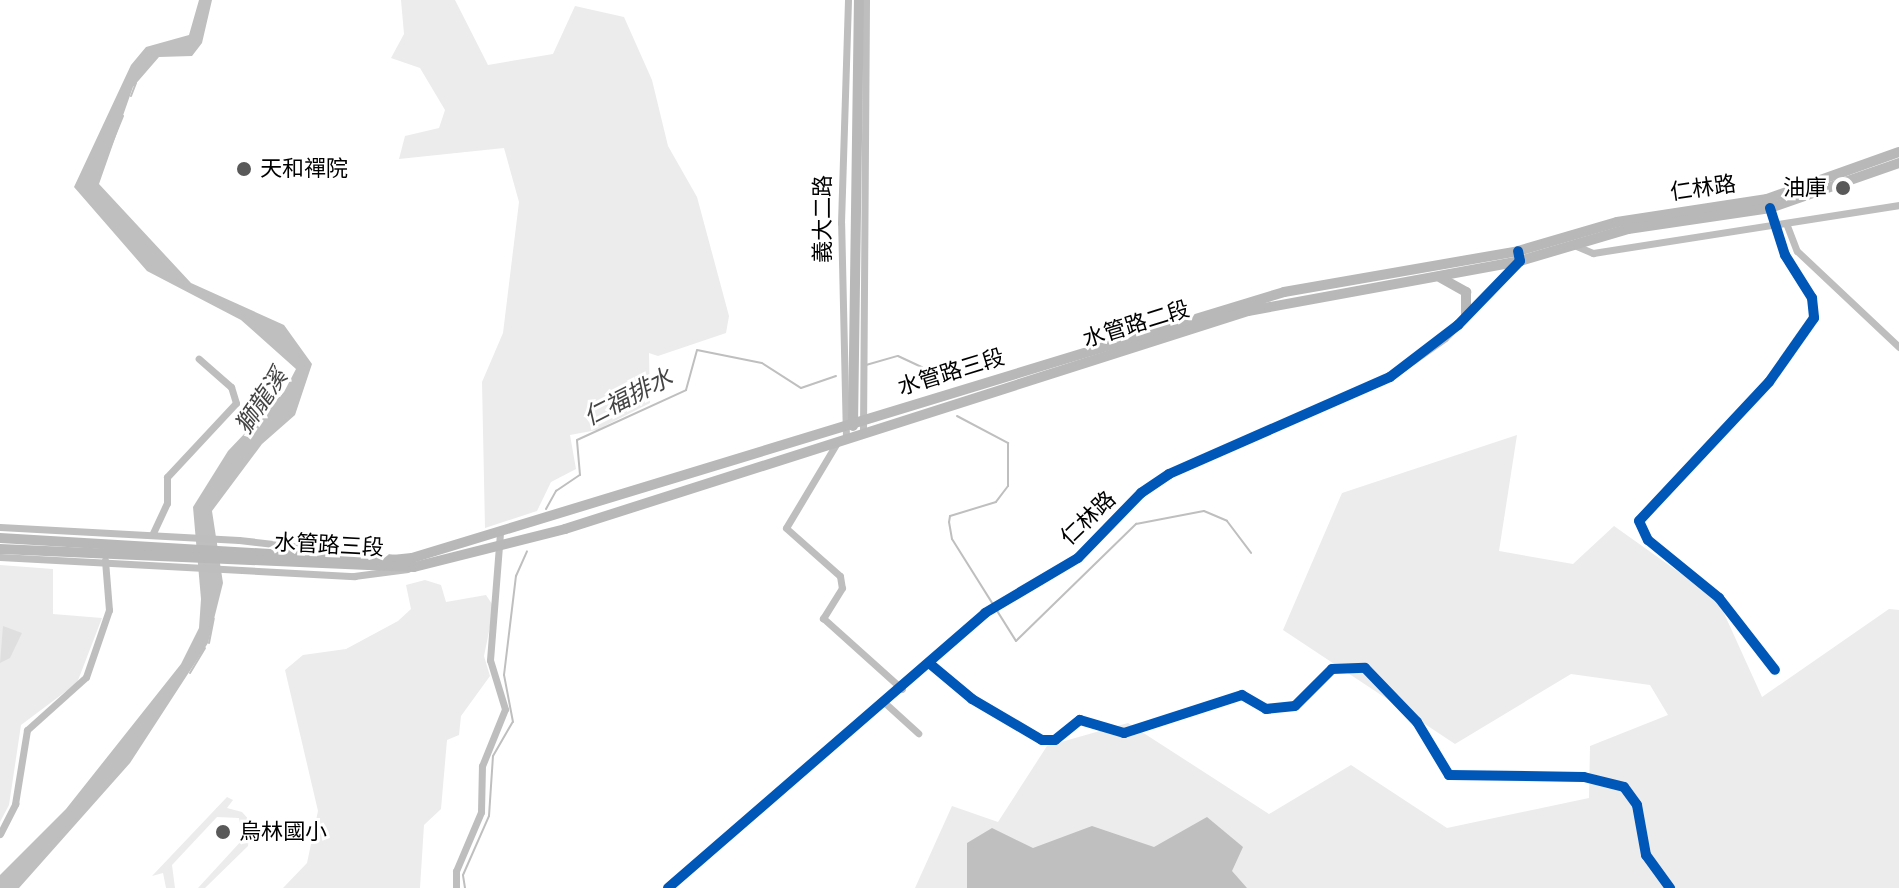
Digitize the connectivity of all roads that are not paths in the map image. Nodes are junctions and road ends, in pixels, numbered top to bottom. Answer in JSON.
{"nodes":[{"id":1,"x":848,"y":0,"type":"edge"},
{"id":2,"x":859,"y":0,"type":"edge"},
{"id":3,"x":866,"y":0,"type":"edge"},
{"id":4,"x":1899,"y":152,"type":"edge"},
{"id":5,"x":1899,"y":163,"type":"edge"},
{"id":6,"x":1899,"y":205,"type":"edge"},
{"id":7,"x":1770,"y":208,"type":"junction"},
{"id":8,"x":1786,"y":223,"type":"junction"},
{"id":9,"x":1775,"y":225,"type":"junction"},
{"id":10,"x":1574,"y":245,"type":"junction"},
{"id":11,"x":1519,"y":256,"type":"junction"},
{"id":12,"x":1436,"y":277,"type":"junction"},
{"id":13,"x":1466,"y":316,"type":"junction"},
{"id":14,"x":1899,"y":347,"type":"edge"},
{"id":15,"x":199,"y":359,"type":"dead end"},
{"id":16,"x":853,"y":423,"type":"junction"},
{"id":17,"x":850,"y":437,"type":"junction"},
{"id":18,"x":0,"y":527,"type":"edge"},
{"id":19,"x":153,"y":533,"type":"junction"},
{"id":20,"x":500,"y":533,"type":"junction"},
{"id":21,"x":116,"y":537,"type":"junction"},
{"id":22,"x":0,"y":538,"type":"edge"},
{"id":23,"x":500,"y":547,"type":"junction"},
{"id":24,"x":0,"y":549,"type":"edge"},
{"id":25,"x":170,"y":551,"type":"junction"},
{"id":26,"x":242,"y":555,"type":"junction"},
{"id":27,"x":0,"y":557,"type":"edge"},
{"id":28,"x":107,"y":557,"type":"junction"},
{"id":29,"x":929,"y":663,"type":"junction"},
{"id":30,"x":1775,"y":670,"type":"dead end"},
{"id":31,"x":902,"y":689,"type":"junction"},
{"id":32,"x":885,"y":703,"type":"junction"},
{"id":33,"x":918,"y":733,"type":"dead end"},
{"id":34,"x":0,"y":834,"type":"edge"},
{"id":35,"x":456,"y":888,"type":"edge"},
{"id":36,"x":668,"y":888,"type":"edge"},
{"id":37,"x":1670,"y":888,"type":"edge"}],
"edges":[{"from":1,"to":16,"type":"street","name":"義大二路"},
{"from":2,"to":16,"type":"main road","name":"義大二路"},
{"from":3,"to":16,"type":"street","name":"義大二路"},
{"from":4,"to":11,"type":"main road","name":"仁林路"},
{"from":5,"to":7,"type":"main road","name":"仁林路"},
{"from":6,"to":8,"type":"street"},
{"from":7,"to":9,"type":"street"},
{"from":7,"to":10,"type":"main road","name":"仁林路"},
{"from":8,"to":9,"type":"street"},
{"from":8,"to":14,"type":"street"},
{"from":9,"to":10,"type":"street"},
{"from":9,"to":30,"type":"street"},
{"from":10,"to":11,"type":"main road","name":"仁林路"},
{"from":11,"to":12,"type":"main road"},
{"from":11,"to":13,"type":"street","name":"仁林路"},
{"from":11,"to":16,"type":"main road","name":"水管路三段"},
{"from":12,"to":13,"type":"main road"},
{"from":12,"to":17,"type":"main road","name":"水管路二段"},
{"from":13,"to":29,"type":"street","name":"仁林路"},
{"from":15,"to":19,"type":"street"},
{"from":16,"to":17,"type":"main road","name":"義大二路"},
{"from":16,"to":20,"type":"main road","name":"水管路三段"},
{"from":17,"to":23,"type":"main road","name":"水管路三段"},
{"from":17,"to":31,"type":"street"},
{"from":18,"to":21,"type":"street"},
{"from":19,"to":21,"type":"street"},
{"from":19,"to":25,"type":"street"},
{"from":20,"to":23,"type":"street"},
{"from":20,"to":26,"type":"main road","name":"水管路三段"},
{"from":21,"to":22,"type":"main road"},
{"from":21,"to":25,"type":"main road"},
{"from":21,"to":28,"type":"street"},
{"from":23,"to":26,"type":"main road","name":"水管路三段"},
{"from":23,"to":35,"type":"street"},
{"from":24,"to":28,"type":"main road"},
{"from":25,"to":26,"type":"main road"},
{"from":25,"to":26,"type":"street"},
{"from":25,"to":28,"type":"main road"},
{"from":27,"to":28,"type":"street"},
{"from":28,"to":34,"type":"street"},
{"from":29,"to":31,"type":"street","name":"仁林路"},
{"from":29,"to":37,"type":"street"},
{"from":31,"to":32,"type":"street","name":"仁林路"},
{"from":32,"to":33,"type":"street"},
{"from":32,"to":36,"type":"street","name":"仁林路"}]}
